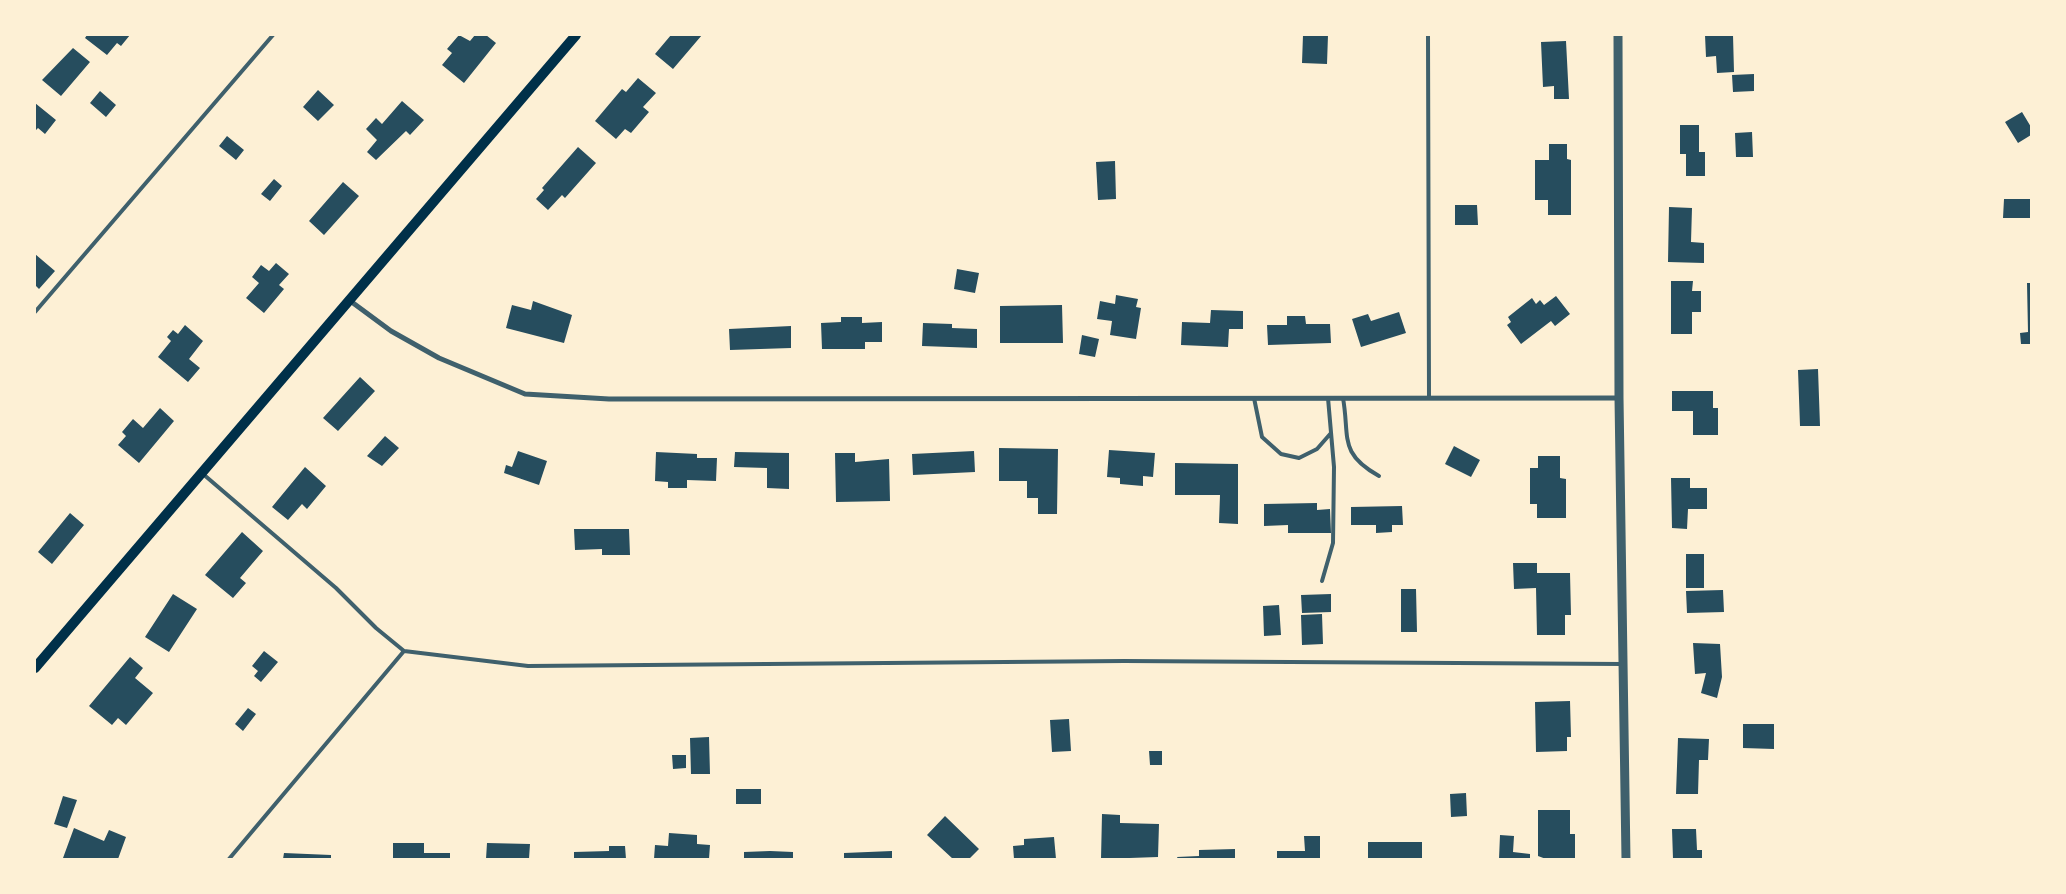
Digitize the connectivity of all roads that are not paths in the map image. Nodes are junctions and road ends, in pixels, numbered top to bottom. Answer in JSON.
{"nodes":[{"id":1,"x":272,"y":35,"type":"edge"},
{"id":2,"x":576,"y":35,"type":"edge"},
{"id":3,"x":1428,"y":35,"type":"edge"},
{"id":4,"x":1618,"y":35,"type":"edge"},
{"id":5,"x":349,"y":300,"type":"junction"},
{"id":6,"x":35,"y":312,"type":"edge"},
{"id":7,"x":1254,"y":398,"type":"junction"},
{"id":8,"x":1328,"y":398,"type":"junction"},
{"id":9,"x":1342,"y":398,"type":"junction"},
{"id":10,"x":1429,"y":398,"type":"junction"},
{"id":11,"x":1619,"y":398,"type":"junction"},
{"id":12,"x":1331,"y":433,"type":"junction"},
{"id":13,"x":202,"y":473,"type":"junction"},
{"id":14,"x":1379,"y":476,"type":"dead end"},
{"id":15,"x":1322,"y":581,"type":"dead end"},
{"id":16,"x":404,"y":651,"type":"junction"},
{"id":17,"x":1623,"y":664,"type":"junction"},
{"id":18,"x":35,"y":668,"type":"edge"},
{"id":19,"x":229,"y":859,"type":"edge"},
{"id":20,"x":1626,"y":859,"type":"edge"}],
"edges":[{"from":1,"to":6,"type":"lane"},
{"from":2,"to":5,"type":"main road"},
{"from":3,"to":10,"type":"lane"},
{"from":4,"to":11,"type":"street"},
{"from":5,"to":7,"type":"street"},
{"from":5,"to":13,"type":"main road"},
{"from":7,"to":8,"type":"street"},
{"from":7,"to":12,"type":"lane"},
{"from":8,"to":9,"type":"street"},
{"from":8,"to":12,"type":"lane"},
{"from":9,"to":10,"type":"street"},
{"from":9,"to":14,"type":"lane"},
{"from":10,"to":11,"type":"street"},
{"from":11,"to":17,"type":"street"},
{"from":12,"to":15,"type":"lane"},
{"from":13,"to":16,"type":"lane"},
{"from":13,"to":18,"type":"main road"},
{"from":16,"to":17,"type":"lane"},
{"from":16,"to":19,"type":"lane"},
{"from":17,"to":20,"type":"street"}]}
